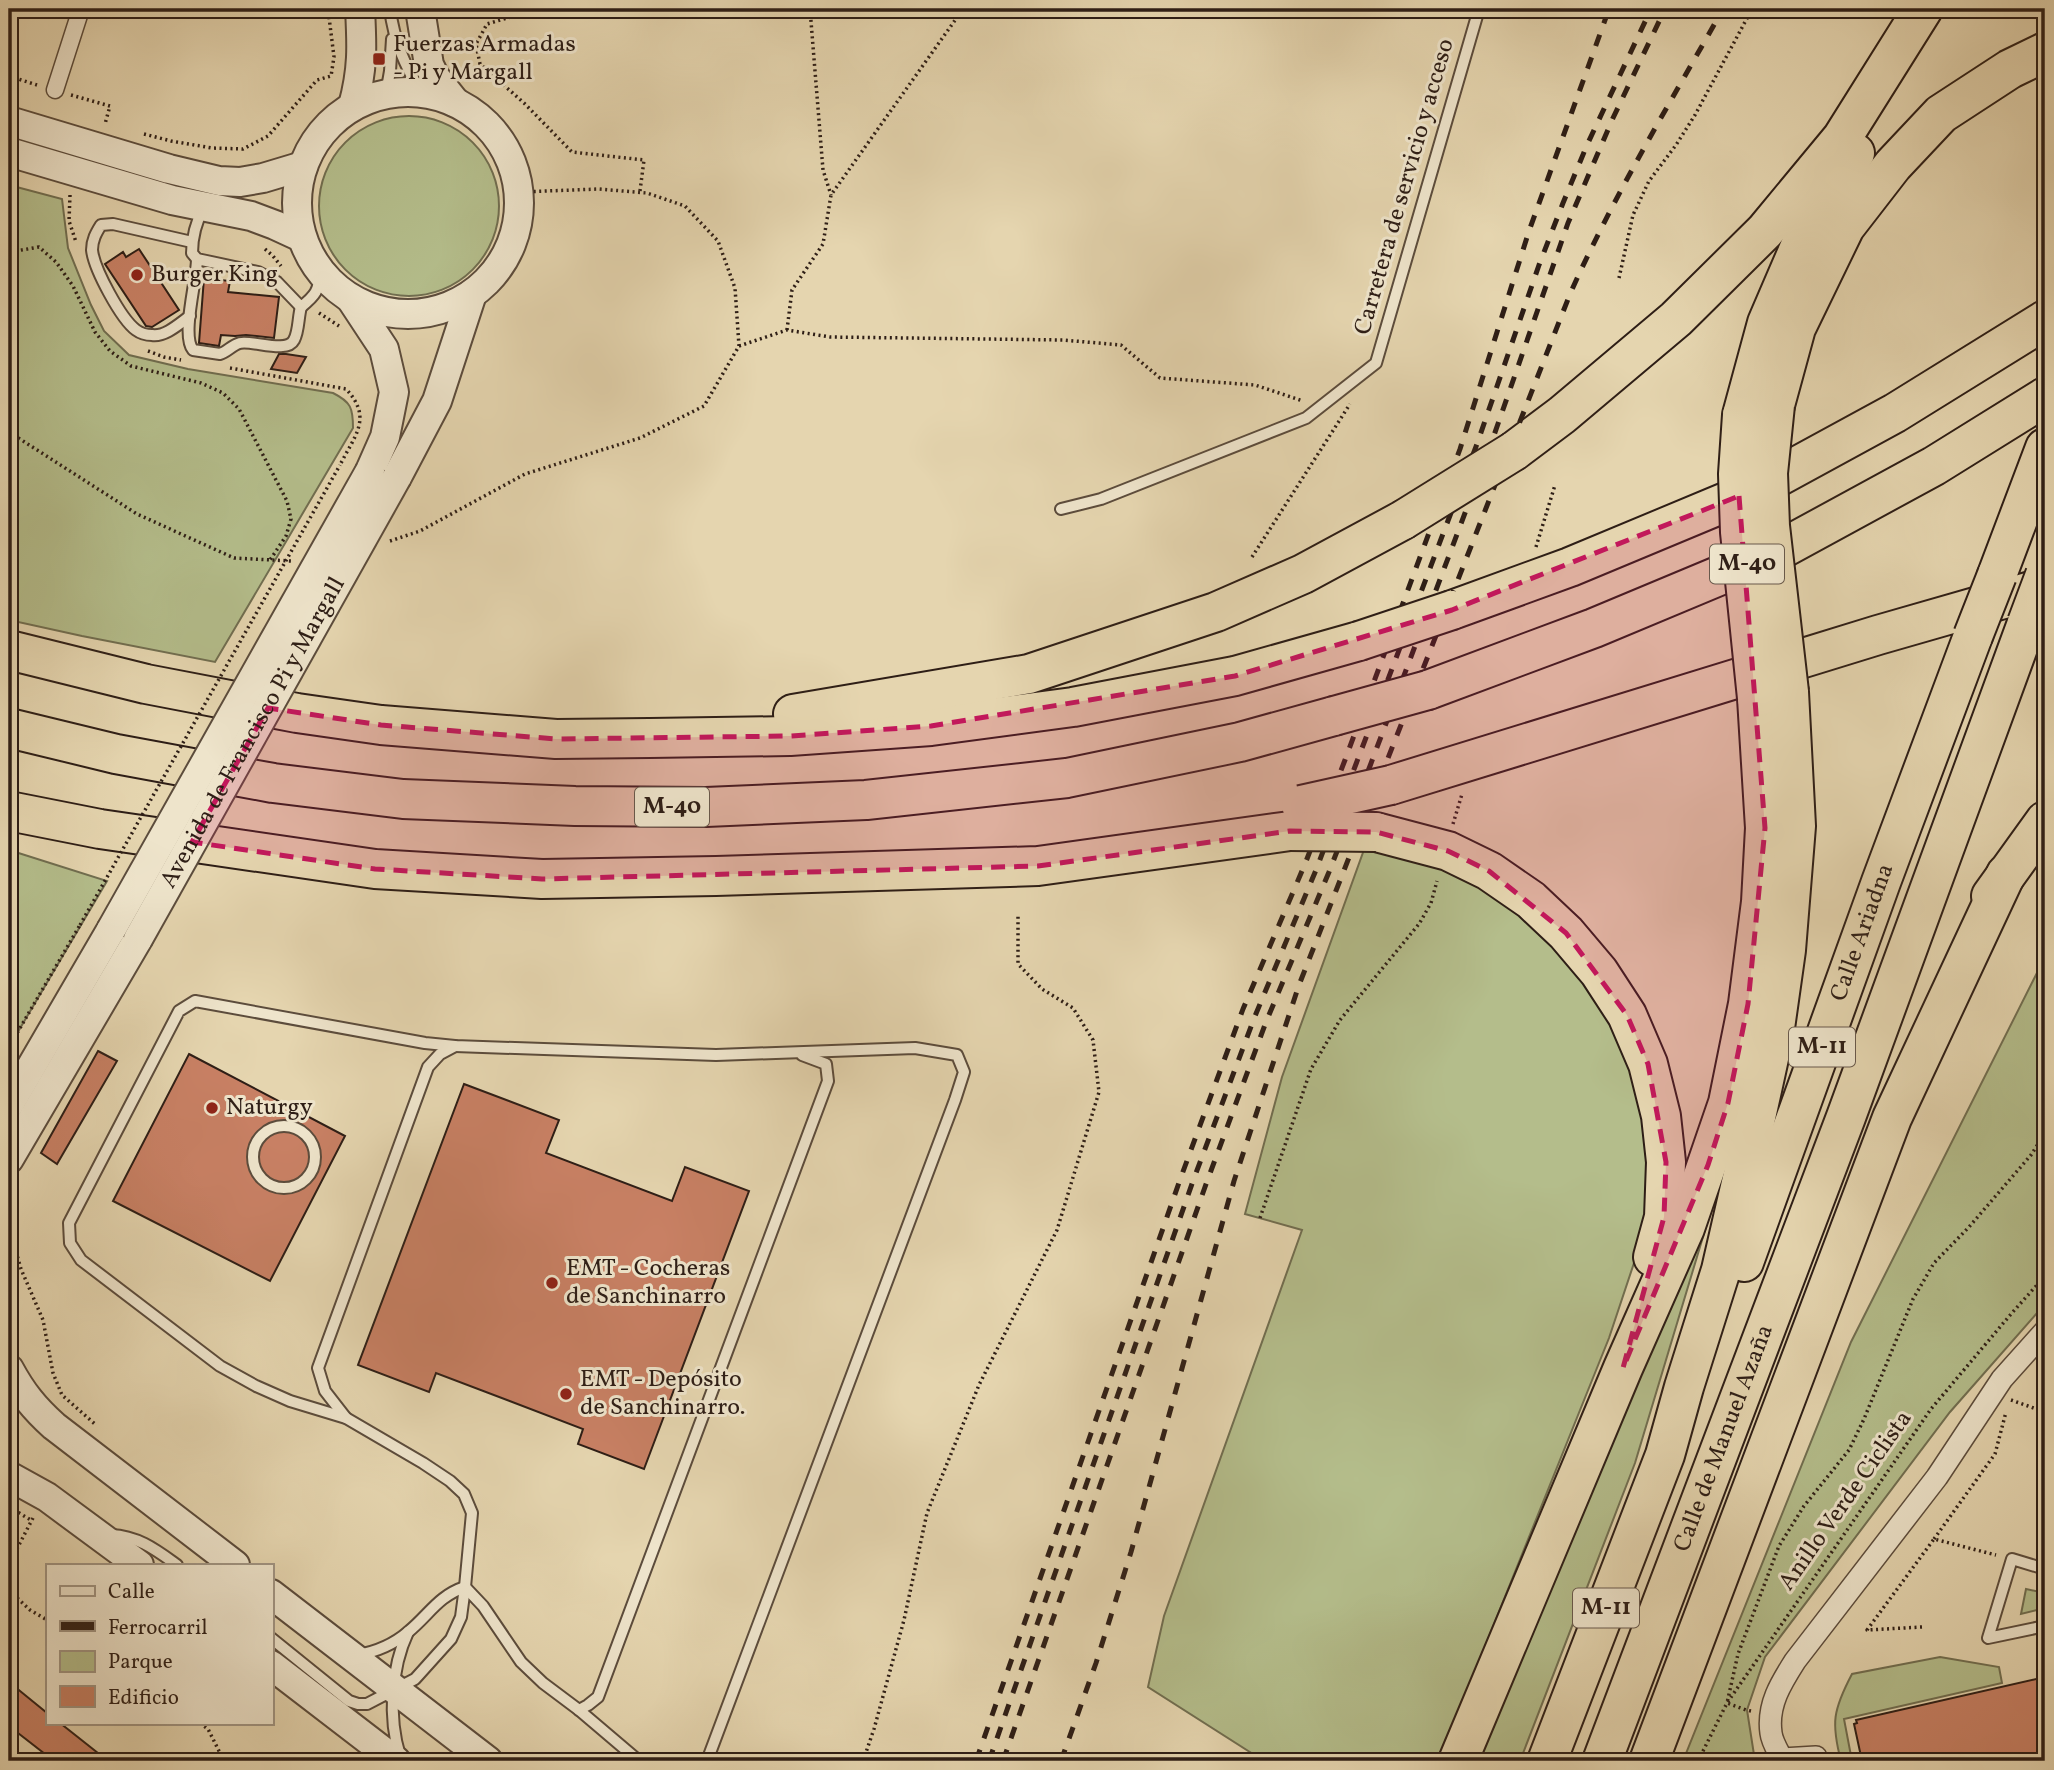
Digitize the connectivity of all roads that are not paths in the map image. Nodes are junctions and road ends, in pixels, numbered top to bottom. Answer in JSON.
{"nodes":[{"id":1,"x":81,"y":9,"type":"edge"},
{"id":2,"x":360,"y":9,"type":"edge"},
{"id":3,"x":390,"y":9,"type":"edge"},
{"id":4,"x":420,"y":9,"type":"edge"},
{"id":5,"x":1479,"y":9,"type":"edge"},
{"id":6,"x":1923,"y":9,"type":"edge"},
{"id":7,"x":1939,"y":9,"type":"edge"},
{"id":8,"x":392,"y":26,"type":"junction"},
{"id":9,"x":2045,"y":52,"type":"edge"},
{"id":10,"x":55,"y":90,"type":"dead end"},
{"id":11,"x":386,"y":94,"type":"junction"},
{"id":12,"x":422,"y":94,"type":"junction"},
{"id":13,"x":455,"y":102,"type":"junction"},
{"id":14,"x":353,"y":106,"type":"junction"},
{"id":15,"x":9,"y":121,"type":"edge"},
{"id":16,"x":9,"y":152,"type":"edge"},
{"id":17,"x":303,"y":166,"type":"junction"},
{"id":18,"x":204,"y":207,"type":"junction"},
{"id":19,"x":302,"y":237,"type":"junction"},
{"id":20,"x":192,"y":242,"type":"junction"},
{"id":21,"x":197,"y":259,"type":"junction"},
{"id":22,"x":321,"y":273,"type":"junction"},
{"id":23,"x":472,"y":294,"type":"junction"},
{"id":24,"x":351,"y":299,"type":"junction"},
{"id":25,"x":302,"y":307,"type":"junction"},
{"id":26,"x":190,"y":316,"type":"junction"},
{"id":27,"x":2045,"y":320,"type":"edge"},
{"id":28,"x":2045,"y":397,"type":"edge"},
{"id":29,"x":1758,"y":410,"type":"junction"},
{"id":30,"x":2045,"y":448,"type":"edge"},
{"id":31,"x":384,"y":474,"type":"junction"},
{"id":32,"x":1061,"y":509,"type":"dead end"},
{"id":33,"x":2045,"y":575,"type":"edge"},
{"id":34,"x":2045,"y":587,"type":"edge"},
{"id":35,"x":9,"y":650,"type":"edge"},
{"id":36,"x":1773,"y":695,"type":"junction"},
{"id":37,"x":9,"y":728,"type":"edge"},
{"id":38,"x":650,"y":738,"type":"junction"},
{"id":39,"x":9,"y":750,"type":"edge"},
{"id":40,"x":866,"y":800,"type":"junction"},
{"id":41,"x":9,"y":811,"type":"edge"},
{"id":42,"x":1295,"y":818,"type":"junction"},
{"id":43,"x":2045,"y":821,"type":"edge"},
{"id":44,"x":2006,"y":874,"type":"junction"},
{"id":45,"x":455,"y":1046,"type":"junction"},
{"id":46,"x":796,"y":1053,"type":"junction"},
{"id":47,"x":9,"y":1105,"type":"edge"},
{"id":48,"x":1846,"y":1117,"type":"junction"},
{"id":49,"x":264,"y":1133,"type":"joint"},
{"id":50,"x":12,"y":1172,"type":"edge"},
{"id":51,"x":2045,"y":1331,"type":"edge"},
{"id":52,"x":1623,"y":1368,"type":"junction"},
{"id":53,"x":9,"y":1369,"type":"edge"},
{"id":54,"x":346,"y":1418,"type":"junction"},
{"id":55,"x":1665,"y":1455,"type":"junction"},
{"id":56,"x":9,"y":1476,"type":"edge"},
{"id":57,"x":98,"y":1535,"type":"junction"},
{"id":58,"x":137,"y":1564,"type":"edge"},
{"id":59,"x":176,"y":1564,"type":"edge"},
{"id":60,"x":234,"y":1564,"type":"edge"},
{"id":61,"x":2045,"y":1569,"type":"edge"},
{"id":62,"x":465,"y":1587,"type":"junction"},
{"id":63,"x":273,"y":1596,"type":"edge"},
{"id":64,"x":2045,"y":1626,"type":"edge"},
{"id":65,"x":408,"y":1632,"type":"junction"},
{"id":66,"x":273,"y":1640,"type":"edge"},
{"id":67,"x":351,"y":1656,"type":"junction"},
{"id":68,"x":273,"y":1666,"type":"edge"},
{"id":69,"x":394,"y":1689,"type":"junction"},
{"id":70,"x":579,"y":1710,"type":"junction"},
{"id":71,"x":347,"y":1722,"type":"junction"},
{"id":72,"x":1782,"y":1760,"type":"edge"},
{"id":73,"x":376,"y":1761,"type":"edge"},
{"id":74,"x":399,"y":1761,"type":"edge"},
{"id":75,"x":488,"y":1761,"type":"edge"},
{"id":76,"x":639,"y":1761,"type":"edge"},
{"id":77,"x":706,"y":1761,"type":"edge"},
{"id":78,"x":1458,"y":1761,"type":"edge"},
{"id":79,"x":1547,"y":1761,"type":"edge"},
{"id":80,"x":1602,"y":1761,"type":"edge"},
{"id":81,"x":1649,"y":1761,"type":"edge"},
{"id":82,"x":1817,"y":1761,"type":"edge"}],
"edges":[{"from":1,"to":10,"type":"street"},
{"from":2,"to":14,"type":"street"},
{"from":3,"to":8,"type":"lane"},
{"from":4,"to":13,"type":"street"},
{"from":5,"to":32,"type":"lane","name":"Carretera de servicio y acceso"},
{"from":6,"to":38,"type":"highway","bridge":true},
{"from":7,"to":29,"type":"highway"},
{"from":8,"to":11,"type":"lane"},
{"from":8,"to":12,"type":"lane"},
{"from":9,"to":29,"type":"highway"},
{"from":11,"to":12,"type":"street"},
{"from":11,"to":14,"type":"street"},
{"from":12,"to":13,"type":"street"},
{"from":13,"to":23,"type":"street"},
{"from":14,"to":17,"type":"street"},
{"from":15,"to":17,"type":"street"},
{"from":16,"to":18,"type":"street"},
{"from":17,"to":19,"type":"street"},
{"from":18,"to":19,"type":"street"},
{"from":18,"to":20,"type":"lane"},
{"from":19,"to":22,"type":"street"},
{"from":20,"to":21,"type":"lane"},
{"from":20,"to":26,"type":"lane"},
{"from":21,"to":25,"type":"lane"},
{"from":21,"to":26,"type":"lane"},
{"from":22,"to":24,"type":"street"},
{"from":22,"to":25,"type":"lane"},
{"from":23,"to":24,"type":"street"},
{"from":23,"to":31,"type":"street","name":"Avenida de Francisco Pi y Margall"},
{"from":24,"to":31,"type":"street","name":"Avenida de Francisco Pi y Margall"},
{"from":25,"to":26,"type":"lane"},
{"from":27,"to":38,"type":"highway","number":"M-40","bridge":true},
{"from":28,"to":40,"type":"highway","number":"M-40","bridge":true},
{"from":29,"to":36,"type":"highway","bridge":true},
{"from":30,"to":55,"type":"highway","name":"Calle Ariadna","number":"M-11","bridge":true},
{"from":31,"to":47,"type":"street","name":"Avenida de Francisco Pi y Margall","bridge":true},
{"from":31,"to":50,"type":"street","name":"Avenida de Francisco Pi y Margall","bridge":true},
{"from":33,"to":48,"type":"highway","name":"Calle Ariadna","number":"M-11","bridge":true},
{"from":34,"to":42,"type":"highway","bridge":true},
{"from":35,"to":38,"type":"highway","number":"M-40"},
{"from":36,"to":52,"type":"highway"},
{"from":36,"to":55,"type":"highway"},
{"from":37,"to":40,"type":"highway","number":"M-40"},
{"from":39,"to":40,"type":"highway"},
{"from":41,"to":42,"type":"highway"},
{"from":42,"to":52,"type":"highway","bridge":true},
{"from":43,"to":44,"type":"highway"},
{"from":44,"to":48,"type":"highway"},
{"from":44,"to":81,"type":"highway"},
{"from":45,"to":46,"type":"lane"},
{"from":45,"to":54,"type":"lane"},
{"from":45,"to":54,"type":"lane"},
{"from":46,"to":70,"type":"lane"},
{"from":46,"to":77,"type":"lane"},
{"from":48,"to":80,"type":"highway","name":"Calle de Manuel Azaña","number":"M-11"},
{"from":49,"to":49,"type":"lane"},
{"from":51,"to":72,"type":"street"},
{"from":52,"to":78,"type":"highway"},
{"from":53,"to":60,"type":"street"},
{"from":54,"to":62,"type":"lane"},
{"from":55,"to":79,"type":"highway","name":"Calle de Manuel Azaña","number":"M-11"},
{"from":56,"to":57,"type":"street"},
{"from":57,"to":58,"type":"street"},
{"from":57,"to":59,"type":"lane"},
{"from":61,"to":64,"type":"lane"},
{"from":62,"to":65,"type":"lane"},
{"from":62,"to":69,"type":"lane"},
{"from":62,"to":70,"type":"lane"},
{"from":63,"to":67,"type":"street"},
{"from":65,"to":67,"type":"lane"},
{"from":65,"to":69,"type":"lane"},
{"from":66,"to":69,"type":"lane"},
{"from":67,"to":69,"type":"street"},
{"from":68,"to":71,"type":"street"},
{"from":69,"to":74,"type":"lane"},
{"from":69,"to":75,"type":"street"},
{"from":70,"to":76,"type":"lane"},
{"from":71,"to":73,"type":"street"},
{"from":71,"to":74,"type":"street"},
{"from":72,"to":82,"type":"street"}]}
